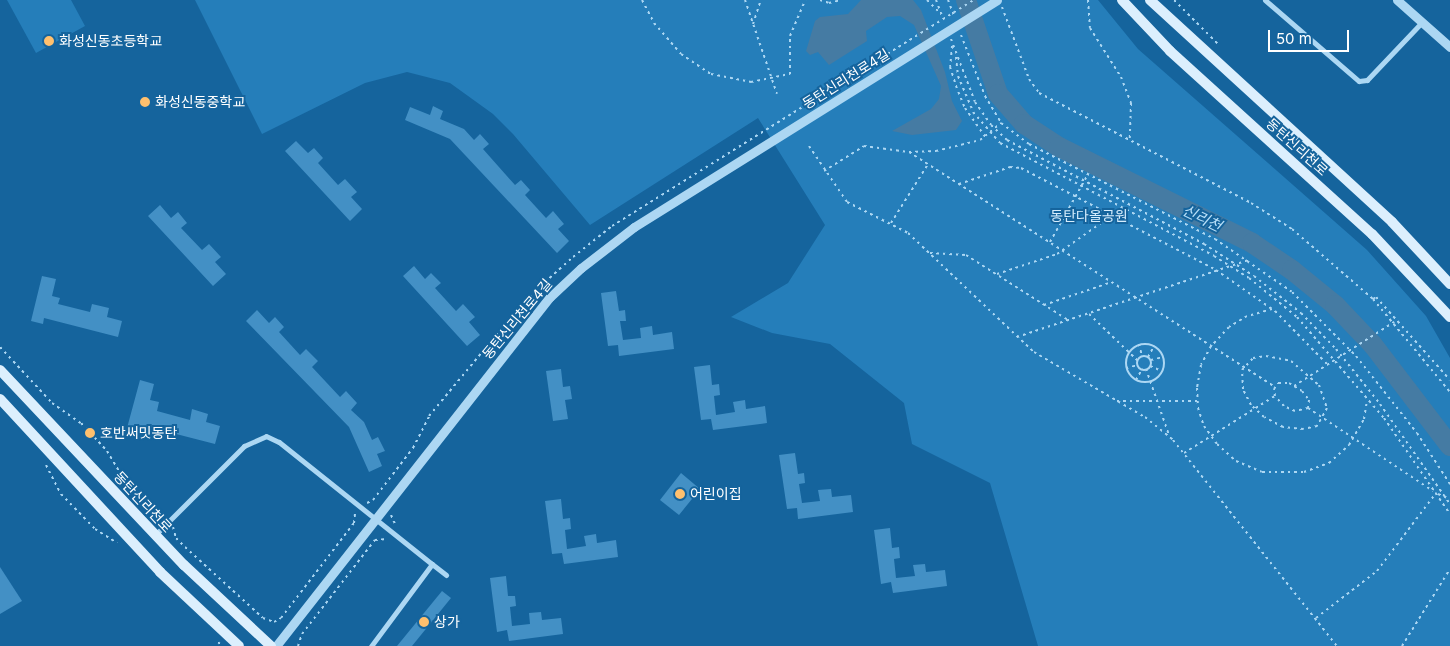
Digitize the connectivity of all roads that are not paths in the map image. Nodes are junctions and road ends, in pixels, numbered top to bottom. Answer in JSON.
{"nodes":[{"id":1,"x":998,"y":0,"type":"edge"},
{"id":2,"x":1122,"y":0,"type":"edge"},
{"id":3,"x":1150,"y":0,"type":"edge"},
{"id":4,"x":1265,"y":0,"type":"edge"},
{"id":5,"x":1397,"y":0,"type":"edge"},
{"id":6,"x":1422,"y":22,"type":"junction"},
{"id":7,"x":1450,"y":47,"type":"edge"},
{"id":8,"x":1450,"y":284,"type":"edge"},
{"id":9,"x":1450,"y":317,"type":"edge"},
{"id":10,"x":0,"y":370,"type":"edge"},
{"id":11,"x":0,"y":399,"type":"edge"},
{"id":12,"x":376,"y":519,"type":"junction"},
{"id":13,"x":155,"y":535,"type":"junction"},
{"id":14,"x":432,"y":564,"type":"junction"},
{"id":15,"x":446,"y":575,"type":"dead end"},
{"id":16,"x":239,"y":646,"type":"edge"},
{"id":17,"x":271,"y":646,"type":"edge"},
{"id":18,"x":276,"y":646,"type":"edge"},
{"id":19,"x":371,"y":646,"type":"edge"}],
"edges":[{"from":1,"to":12,"type":"street","name":"동탄신리천로4길"},
{"from":2,"to":9,"type":"main road","name":"동탄신리천로"},
{"from":3,"to":8,"type":"main road","name":"동탄신리천로"},
{"from":4,"to":6,"type":"street"},
{"from":5,"to":6,"type":"street"},
{"from":6,"to":7,"type":"street"},
{"from":10,"to":13,"type":"main road","name":"동탄신리천로"},
{"from":11,"to":16,"type":"main road"},
{"from":12,"to":13,"type":"street"},
{"from":12,"to":14,"type":"street"},
{"from":12,"to":18,"type":"street","name":"동탄신리천로4길"},
{"from":13,"to":17,"type":"main road","name":"동탄신리천로"},
{"from":14,"to":15,"type":"street"},
{"from":14,"to":19,"type":"street"}]}
